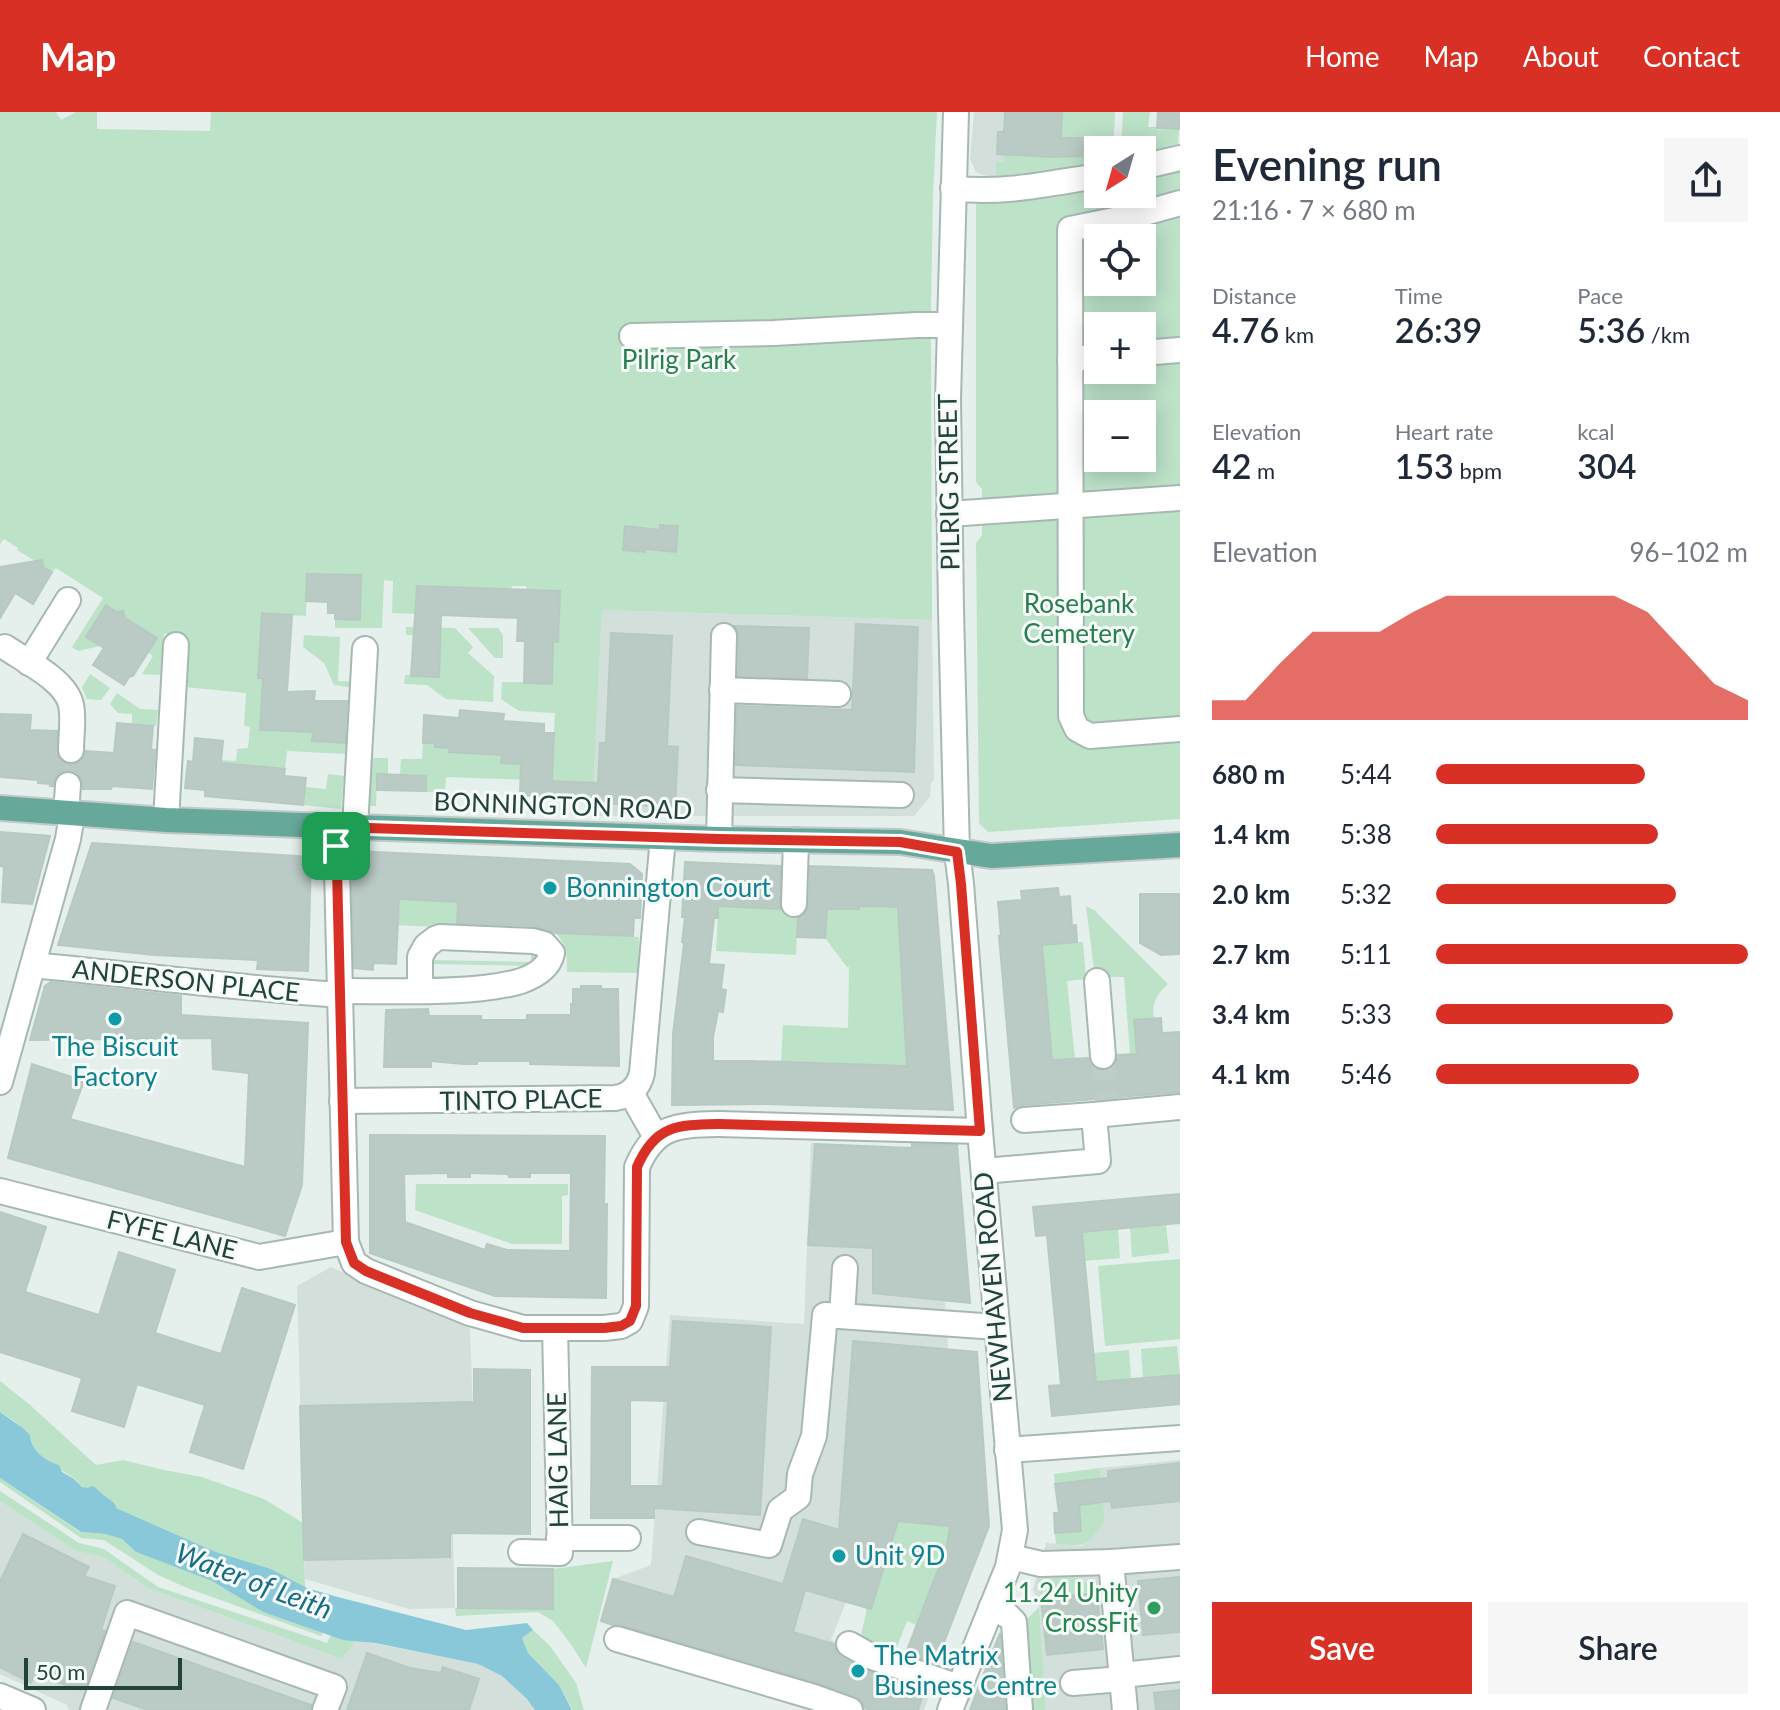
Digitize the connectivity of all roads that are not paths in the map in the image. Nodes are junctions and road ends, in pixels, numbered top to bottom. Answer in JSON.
{"nodes":[{"id":1,"x":956,"y":112,"type":"edge"},
{"id":2,"x":1180,"y":158,"type":"edge"},
{"id":3,"x":1156,"y":164,"type":"edge"},
{"id":4,"x":1084,"y":178,"type":"edge"},
{"id":5,"x":953,"y":188,"type":"junction"},
{"id":6,"x":1180,"y":203,"type":"edge"},
{"id":7,"x":949,"y":325,"type":"junction"},
{"id":8,"x":632,"y":336,"type":"dead end"},
{"id":9,"x":1180,"y":350,"type":"edge"},
{"id":10,"x":1156,"y":352,"type":"edge"},
{"id":11,"x":1084,"y":358,"type":"edge"},
{"id":12,"x":1070,"y":359,"type":"junction"},
{"id":13,"x":1180,"y":498,"type":"edge"},
{"id":14,"x":1071,"y":507,"type":"junction"},
{"id":15,"x":949,"y":514,"type":"junction"},
{"id":16,"x":68,"y":600,"type":"dead end"},
{"id":17,"x":724,"y":636,"type":"dead end"},
{"id":18,"x":176,"y":645,"type":"dead end"},
{"id":19,"x":5,"y":647,"type":"dead end"},
{"id":20,"x":365,"y":649,"type":"dead end"},
{"id":21,"x":29,"y":663,"type":"junction"},
{"id":22,"x":722,"y":690,"type":"junction"},
{"id":23,"x":838,"y":694,"type":"dead end"},
{"id":24,"x":1180,"y":729,"type":"edge"},
{"id":25,"x":71,"y":750,"type":"dead end"},
{"id":26,"x":68,"y":785,"type":"dead end"},
{"id":27,"x":719,"y":790,"type":"junction"},
{"id":28,"x":901,"y":795,"type":"dead end"},
{"id":29,"x":0,"y":808,"type":"edge"},
{"id":30,"x":69,"y":814,"type":"junction"},
{"id":31,"x":166,"y":820,"type":"junction"},
{"id":32,"x":345,"y":827,"type":"junction"},
{"id":33,"x":663,"y":837,"type":"junction"},
{"id":34,"x":719,"y":839,"type":"junction"},
{"id":35,"x":796,"y":840,"type":"junction"},
{"id":36,"x":1180,"y":845,"type":"edge"},
{"id":37,"x":957,"y":852,"type":"junction"},
{"id":38,"x":794,"y":904,"type":"dead end"},
{"id":39,"x":33,"y":965,"type":"junction"},
{"id":40,"x":1097,"y":981,"type":"dead end"},
{"id":41,"x":420,"y":991,"type":"junction"},
{"id":42,"x":339,"y":993,"type":"junction"},
{"id":43,"x":1103,"y":1056,"type":"tunnel mouth"},
{"id":44,"x":0,"y":1082,"type":"edge"},
{"id":45,"x":631,"y":1093,"type":"junction"},
{"id":46,"x":342,"y":1101,"type":"junction"},
{"id":47,"x":1180,"y":1107,"type":"edge"},
{"id":48,"x":1103,"y":1110,"type":"junction"},
{"id":49,"x":1024,"y":1120,"type":"dead end"},
{"id":50,"x":980,"y":1131,"type":"junction"},
{"id":51,"x":656,"y":1137,"type":"junction"},
{"id":52,"x":984,"y":1171,"type":"junction"},
{"id":53,"x":0,"y":1191,"type":"edge"},
{"id":54,"x":347,"y":1247,"type":"junction"},
{"id":55,"x":845,"y":1268,"type":"dead end"},
{"id":56,"x":842,"y":1316,"type":"junction"},
{"id":57,"x":997,"y":1327,"type":"junction"},
{"id":58,"x":555,"y":1328,"type":"junction"},
{"id":59,"x":1180,"y":1438,"type":"edge"},
{"id":60,"x":1007,"y":1450,"type":"junction"},
{"id":61,"x":699,"y":1532,"type":"dead end"},
{"id":62,"x":559,"y":1538,"type":"junction"},
{"id":63,"x":628,"y":1538,"type":"dead end"},
{"id":64,"x":521,"y":1552,"type":"dead end"},
{"id":65,"x":1011,"y":1557,"type":"junction"},
{"id":66,"x":1180,"y":1557,"type":"edge"},
{"id":67,"x":1111,"y":1562,"type":"junction"},
{"id":68,"x":991,"y":1608,"type":"junction"},
{"id":69,"x":617,"y":1639,"type":"dead end"},
{"id":70,"x":849,"y":1644,"type":"dead end"},
{"id":71,"x":1180,"y":1669,"type":"edge"},
{"id":72,"x":1122,"y":1677,"type":"junction"},
{"id":73,"x":1073,"y":1683,"type":"dead end"},
{"id":74,"x":0,"y":1696,"type":"edge"},
{"id":75,"x":954,"y":1699,"type":"edge"},
{"id":76,"x":33,"y":1710,"type":"edge"},
{"id":77,"x":93,"y":1710,"type":"edge"},
{"id":78,"x":325,"y":1710,"type":"edge"},
{"id":79,"x":850,"y":1710,"type":"edge"},
{"id":80,"x":1020,"y":1710,"type":"edge"},
{"id":81,"x":1125,"y":1710,"type":"edge"}],
"edges":[{"from":1,"to":5,"type":"street","name":"PILRIG STREET"},
{"from":2,"to":3,"type":"street"},
{"from":4,"to":5,"type":"street"},
{"from":5,"to":7,"type":"street","name":"PILRIG STREET"},
{"from":6,"to":12,"type":"street"},
{"from":7,"to":8,"type":"street"},
{"from":7,"to":15,"type":"street","name":"PILRIG STREET"},
{"from":9,"to":10,"type":"street"},
{"from":11,"to":12,"type":"street"},
{"from":12,"to":14,"type":"street"},
{"from":13,"to":14,"type":"street"},
{"from":14,"to":15,"type":"street"},
{"from":14,"to":24,"type":"street"},
{"from":15,"to":37,"type":"street","name":"PILRIG STREET"},
{"from":16,"to":21,"type":"street"},
{"from":17,"to":22,"type":"street"},
{"from":18,"to":31,"type":"street"},
{"from":19,"to":21,"type":"street"},
{"from":20,"to":32,"type":"street"},
{"from":21,"to":25,"type":"street"},
{"from":22,"to":23,"type":"street"},
{"from":22,"to":27,"type":"street"},
{"from":26,"to":30,"type":"street","name":"ANDERSON PLACE"},
{"from":27,"to":28,"type":"street"},
{"from":27,"to":34,"type":"street"},
{"from":29,"to":30,"type":"main road","name":"BONNINGTON ROAD"},
{"from":30,"to":31,"type":"main road","name":"BONNINGTON ROAD"},
{"from":30,"to":39,"type":"street","name":"ANDERSON PLACE"},
{"from":31,"to":32,"type":"main road","name":"BONNINGTON ROAD"},
{"from":32,"to":33,"type":"main road","name":"BONNINGTON ROAD"},
{"from":32,"to":42,"type":"street"},
{"from":33,"to":34,"type":"main road","name":"BONNINGTON ROAD"},
{"from":33,"to":45,"type":"street","name":"TINTO PLACE"},
{"from":34,"to":35,"type":"main road","name":"BONNINGTON ROAD"},
{"from":35,"to":37,"type":"main road","name":"BONNINGTON ROAD"},
{"from":35,"to":38,"type":"street"},
{"from":36,"to":37,"type":"main road","name":"BONNINGTON ROAD"},
{"from":37,"to":50,"type":"street","name":"NEWHAVEN ROAD"},
{"from":39,"to":42,"type":"street","name":"ANDERSON PLACE"},
{"from":39,"to":44,"type":"street","name":"ANDERSON PLACE"},
{"from":40,"to":43,"type":"street"},
{"from":41,"to":41,"type":"street","name":"ANDERSON PLACE"},
{"from":41,"to":42,"type":"street","name":"ANDERSON PLACE"},
{"from":42,"to":46,"type":"street"},
{"from":45,"to":46,"type":"street","name":"TINTO PLACE"},
{"from":45,"to":51,"type":"street"},
{"from":46,"to":54,"type":"street"},
{"from":47,"to":48,"type":"street"},
{"from":48,"to":49,"type":"street"},
{"from":48,"to":52,"type":"street"},
{"from":50,"to":51,"type":"street"},
{"from":50,"to":52,"type":"street","name":"NEWHAVEN ROAD"},
{"from":51,"to":58,"type":"street"},
{"from":52,"to":57,"type":"street","name":"NEWHAVEN ROAD"},
{"from":53,"to":54,"type":"street","name":"FYFE LANE"},
{"from":54,"to":58,"type":"street"},
{"from":55,"to":56,"type":"street"},
{"from":56,"to":57,"type":"street"},
{"from":56,"to":61,"type":"street"},
{"from":57,"to":60,"type":"street","name":"NEWHAVEN ROAD"},
{"from":58,"to":62,"type":"street","name":"HAIG LANE"},
{"from":59,"to":60,"type":"street"},
{"from":60,"to":65,"type":"street","name":"NEWHAVEN ROAD"},
{"from":62,"to":63,"type":"street"},
{"from":62,"to":64,"type":"street","name":"HAIG LANE"},
{"from":65,"to":67,"type":"street"},
{"from":65,"to":68,"type":"street","name":"NEWHAVEN ROAD"},
{"from":66,"to":67,"type":"street"},
{"from":67,"to":72,"type":"street"},
{"from":68,"to":75,"type":"street","name":"NEWHAVEN ROAD"},
{"from":68,"to":80,"type":"street"},
{"from":69,"to":79,"type":"street"},
{"from":70,"to":75,"type":"street"},
{"from":71,"to":72,"type":"street"},
{"from":72,"to":73,"type":"street"},
{"from":72,"to":81,"type":"street"},
{"from":74,"to":76,"type":"street"},
{"from":77,"to":78,"type":"street"}]}
